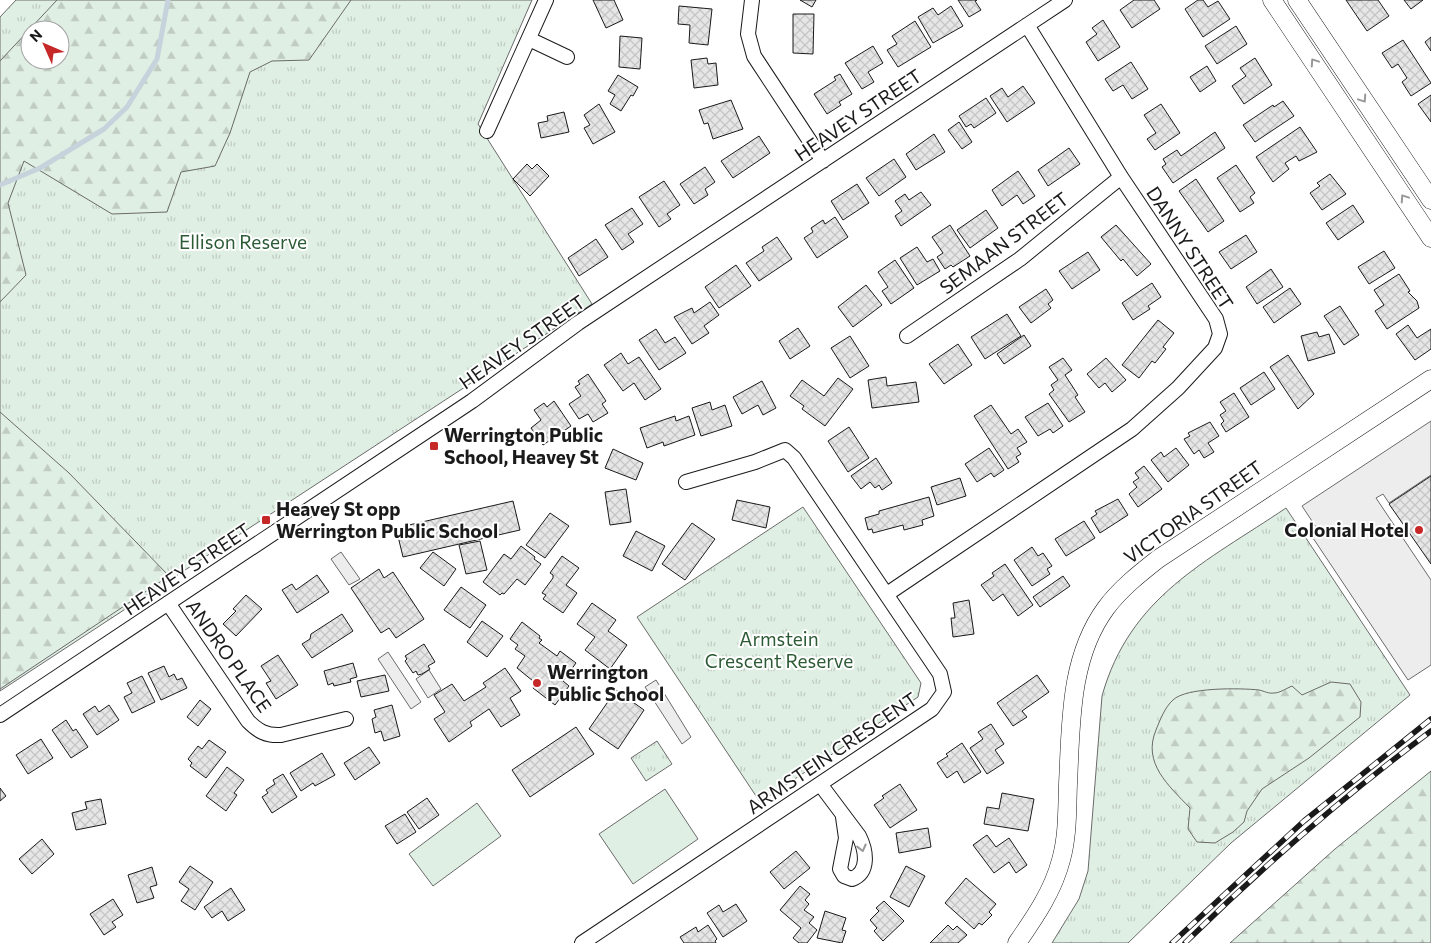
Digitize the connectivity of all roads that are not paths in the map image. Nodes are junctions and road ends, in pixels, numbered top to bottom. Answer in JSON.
{"nodes":[{"id":1,"x":546,"y":0,"type":"edge"},
{"id":2,"x":752,"y":0,"type":"edge"},
{"id":3,"x":1065,"y":0,"type":"edge"},
{"id":4,"x":1272,"y":0,"type":"edge"},
{"id":5,"x":1296,"y":0,"type":"edge"},
{"id":6,"x":1027,"y":25,"type":"junction"},
{"id":7,"x":529,"y":39,"type":"junction"},
{"id":8,"x":568,"y":57,"type":"dead end"},
{"id":9,"x":487,"y":131,"type":"dead end"},
{"id":10,"x":823,"y":161,"type":"junction"},
{"id":11,"x":1121,"y":177,"type":"junction"},
{"id":12,"x":1431,"y":200,"type":"edge"},
{"id":13,"x":1431,"y":238,"type":"edge"},
{"id":14,"x":907,"y":336,"type":"dead end"},
{"id":15,"x":1431,"y":379,"type":"edge"},
{"id":16,"x":686,"y":482,"type":"dead end"},
{"id":17,"x":887,"y":594,"type":"junction"},
{"id":18,"x":168,"y":603,"type":"junction"},
{"id":19,"x":0,"y":715,"type":"edge"},
{"id":20,"x":346,"y":719,"type":"dead end"},
{"id":21,"x":820,"y":784,"type":"junction"},
{"id":22,"x":843,"y":817,"type":"dead end"},
{"id":23,"x":582,"y":943,"type":"edge"},
{"id":24,"x":1017,"y":943,"type":"edge"}],
"edges":[{"from":1,"to":7,"type":"street"},
{"from":2,"to":10,"type":"street"},
{"from":3,"to":6,"type":"street","name":"HEAVEY STREET"},
{"from":13,"to":4,"type":"street","one_way":true},
{"from":5,"to":12,"type":"street","one_way":true},
{"from":6,"to":10,"type":"street","name":"HEAVEY STREET"},
{"from":6,"to":11,"type":"street","name":"DANNY STREET"},
{"from":7,"to":8,"type":"street"},
{"from":7,"to":9,"type":"street"},
{"from":10,"to":18,"type":"street","name":"HEAVEY STREET"},
{"from":11,"to":14,"type":"street","name":"SEMAAN STREET"},
{"from":11,"to":17,"type":"street","name":"DANNY STREET"},
{"from":15,"to":24,"type":"street","name":"VICTORIA STREET"},
{"from":16,"to":17,"type":"street","name":"ARMSTEIN CRESCENT"},
{"from":17,"to":21,"type":"street","name":"ARMSTEIN CRESCENT"},
{"from":18,"to":19,"type":"street","name":"HEAVEY STREET"},
{"from":18,"to":20,"type":"street","name":"ANDRO PLACE"},
{"from":21,"to":22,"type":"street"},
{"from":21,"to":23,"type":"street","name":"ARMSTEIN CRESCENT"}]}
